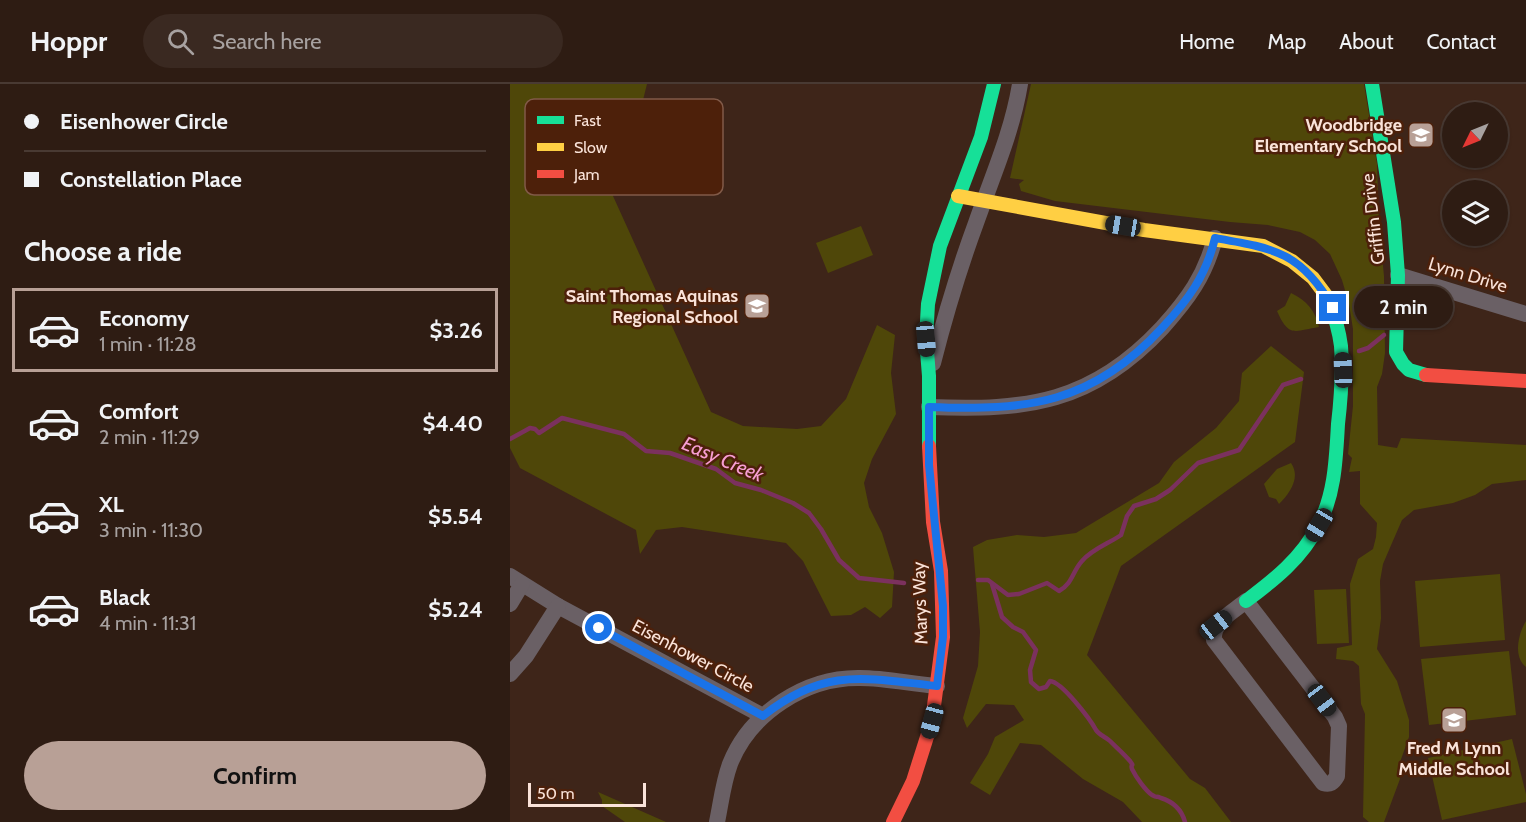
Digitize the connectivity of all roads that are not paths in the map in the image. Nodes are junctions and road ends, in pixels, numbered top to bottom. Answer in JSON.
{"nodes":[{"id":1,"x":994,"y":84,"type":"edge"},
{"id":2,"x":1020,"y":84,"type":"edge"},
{"id":3,"x":1372,"y":84,"type":"edge"},
{"id":4,"x":958,"y":196,"type":"junction"},
{"id":5,"x":984,"y":201,"type":"junction"},
{"id":6,"x":1215,"y":238,"type":"junction"},
{"id":7,"x":1398,"y":275,"type":"junction"},
{"id":8,"x":1526,"y":314,"type":"edge"},
{"id":9,"x":929,"y":376,"type":"junction"},
{"id":10,"x":1526,"y":381,"type":"edge"},
{"id":11,"x":929,"y":407,"type":"junction"},
{"id":12,"x":516,"y":580,"type":"edge"},
{"id":13,"x":1246,"y":601,"type":"junction"},
{"id":14,"x":510,"y":604,"type":"edge"},
{"id":15,"x":558,"y":606,"type":"junction"},
{"id":16,"x":510,"y":674,"type":"edge"},
{"id":17,"x":937,"y":686,"type":"junction"},
{"id":18,"x":763,"y":716,"type":"junction"},
{"id":19,"x":898,"y":820,"type":"edge"},
{"id":20,"x":717,"y":822,"type":"edge"}],
"edges":[{"from":1,"to":4,"type":"street","name":"Marys Way"},
{"from":2,"to":5,"type":"street","name":"Marys Way"},
{"from":3,"to":7,"type":"street","name":"Griffin Drive"},
{"from":4,"to":5,"type":"street"},
{"from":4,"to":9,"type":"street","name":"Marys Way"},
{"from":5,"to":6,"type":"street"},
{"from":5,"to":9,"type":"street","name":"Marys Way"},
{"from":6,"to":11,"type":"street"},
{"from":6,"to":13,"type":"street"},
{"from":7,"to":8,"type":"street","name":"Lynn Drive"},
{"from":7,"to":10,"type":"street","name":"Griffin Drive"},
{"from":9,"to":11,"type":"street","name":"Marys Way"},
{"from":11,"to":17,"type":"street","name":"Marys Way"},
{"from":12,"to":14,"type":"street"},
{"from":12,"to":15,"type":"street","name":"Eisenhower Circle"},
{"from":13,"to":13,"type":"street"},
{"from":15,"to":16,"type":"street"},
{"from":15,"to":18,"type":"street","name":"Eisenhower Circle"},
{"from":17,"to":18,"type":"street","name":"Eisenhower Circle"},
{"from":17,"to":19,"type":"street","name":"Marys Way"},
{"from":18,"to":20,"type":"street","name":"Eisenhower Circle"}]}
